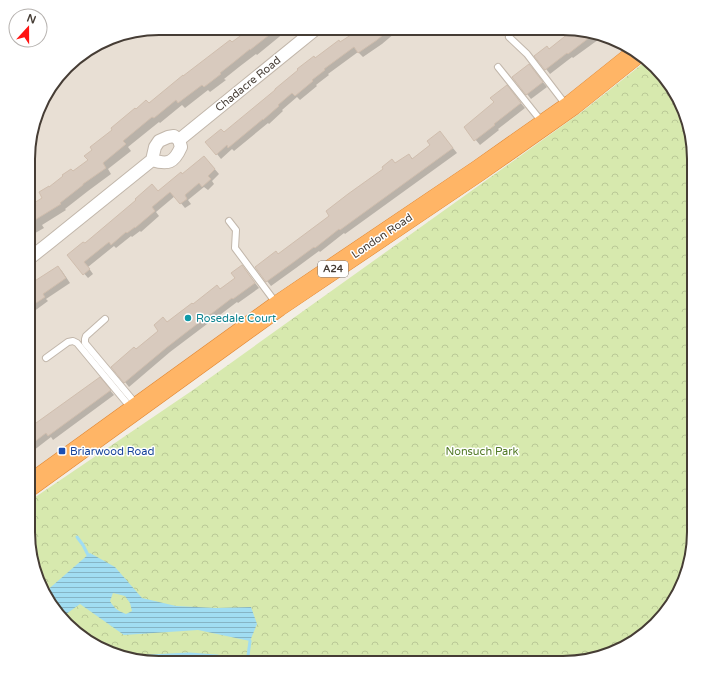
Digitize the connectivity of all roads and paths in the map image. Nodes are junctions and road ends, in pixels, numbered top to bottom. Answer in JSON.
{"nodes":[{"id":1,"x":308,"y":35,"type":"edge"},
{"id":2,"x":510,"y":37,"type":"dead end"},
{"id":3,"x":632,"y":57,"type":"edge"},
{"id":4,"x":498,"y":67,"type":"dead end"},
{"id":5,"x":568,"y":107,"type":"junction"},
{"id":6,"x":544,"y":125,"type":"junction"},
{"id":7,"x":180,"y":140,"type":"junction"},
{"id":8,"x":152,"y":160,"type":"junction"},
{"id":9,"x":229,"y":221,"type":"dead end"},
{"id":10,"x":35,"y":254,"type":"edge"},
{"id":11,"x":278,"y":306,"type":"junction"},
{"id":12,"x":105,"y":319,"type":"dead end"},
{"id":13,"x":46,"y":358,"type":"dead end"},
{"id":14,"x":136,"y":409,"type":"junction"},
{"id":15,"x":35,"y":482,"type":"edge"}],
"edges":[{"from":1,"to":7,"type":"street","name":"Chadacre Road"},
{"from":2,"to":5,"type":"lane"},
{"from":3,"to":5,"type":"highway","name":"London Road","number":"A24"},
{"from":4,"to":6,"type":"lane"},
{"from":5,"to":6,"type":"highway","name":"London Road","number":"A24"},
{"from":6,"to":11,"type":"highway","name":"London Road","number":"A24"},
{"from":7,"to":8,"type":"street"},
{"from":7,"to":8,"type":"street"},
{"from":8,"to":10,"type":"street"},
{"from":9,"to":11,"type":"lane"},
{"from":11,"to":14,"type":"highway","name":"London Road","number":"A24"},
{"from":12,"to":14,"type":"lane"},
{"from":13,"to":14,"type":"lane"},
{"from":14,"to":15,"type":"highway","name":"London Road","number":"A24"}]}
